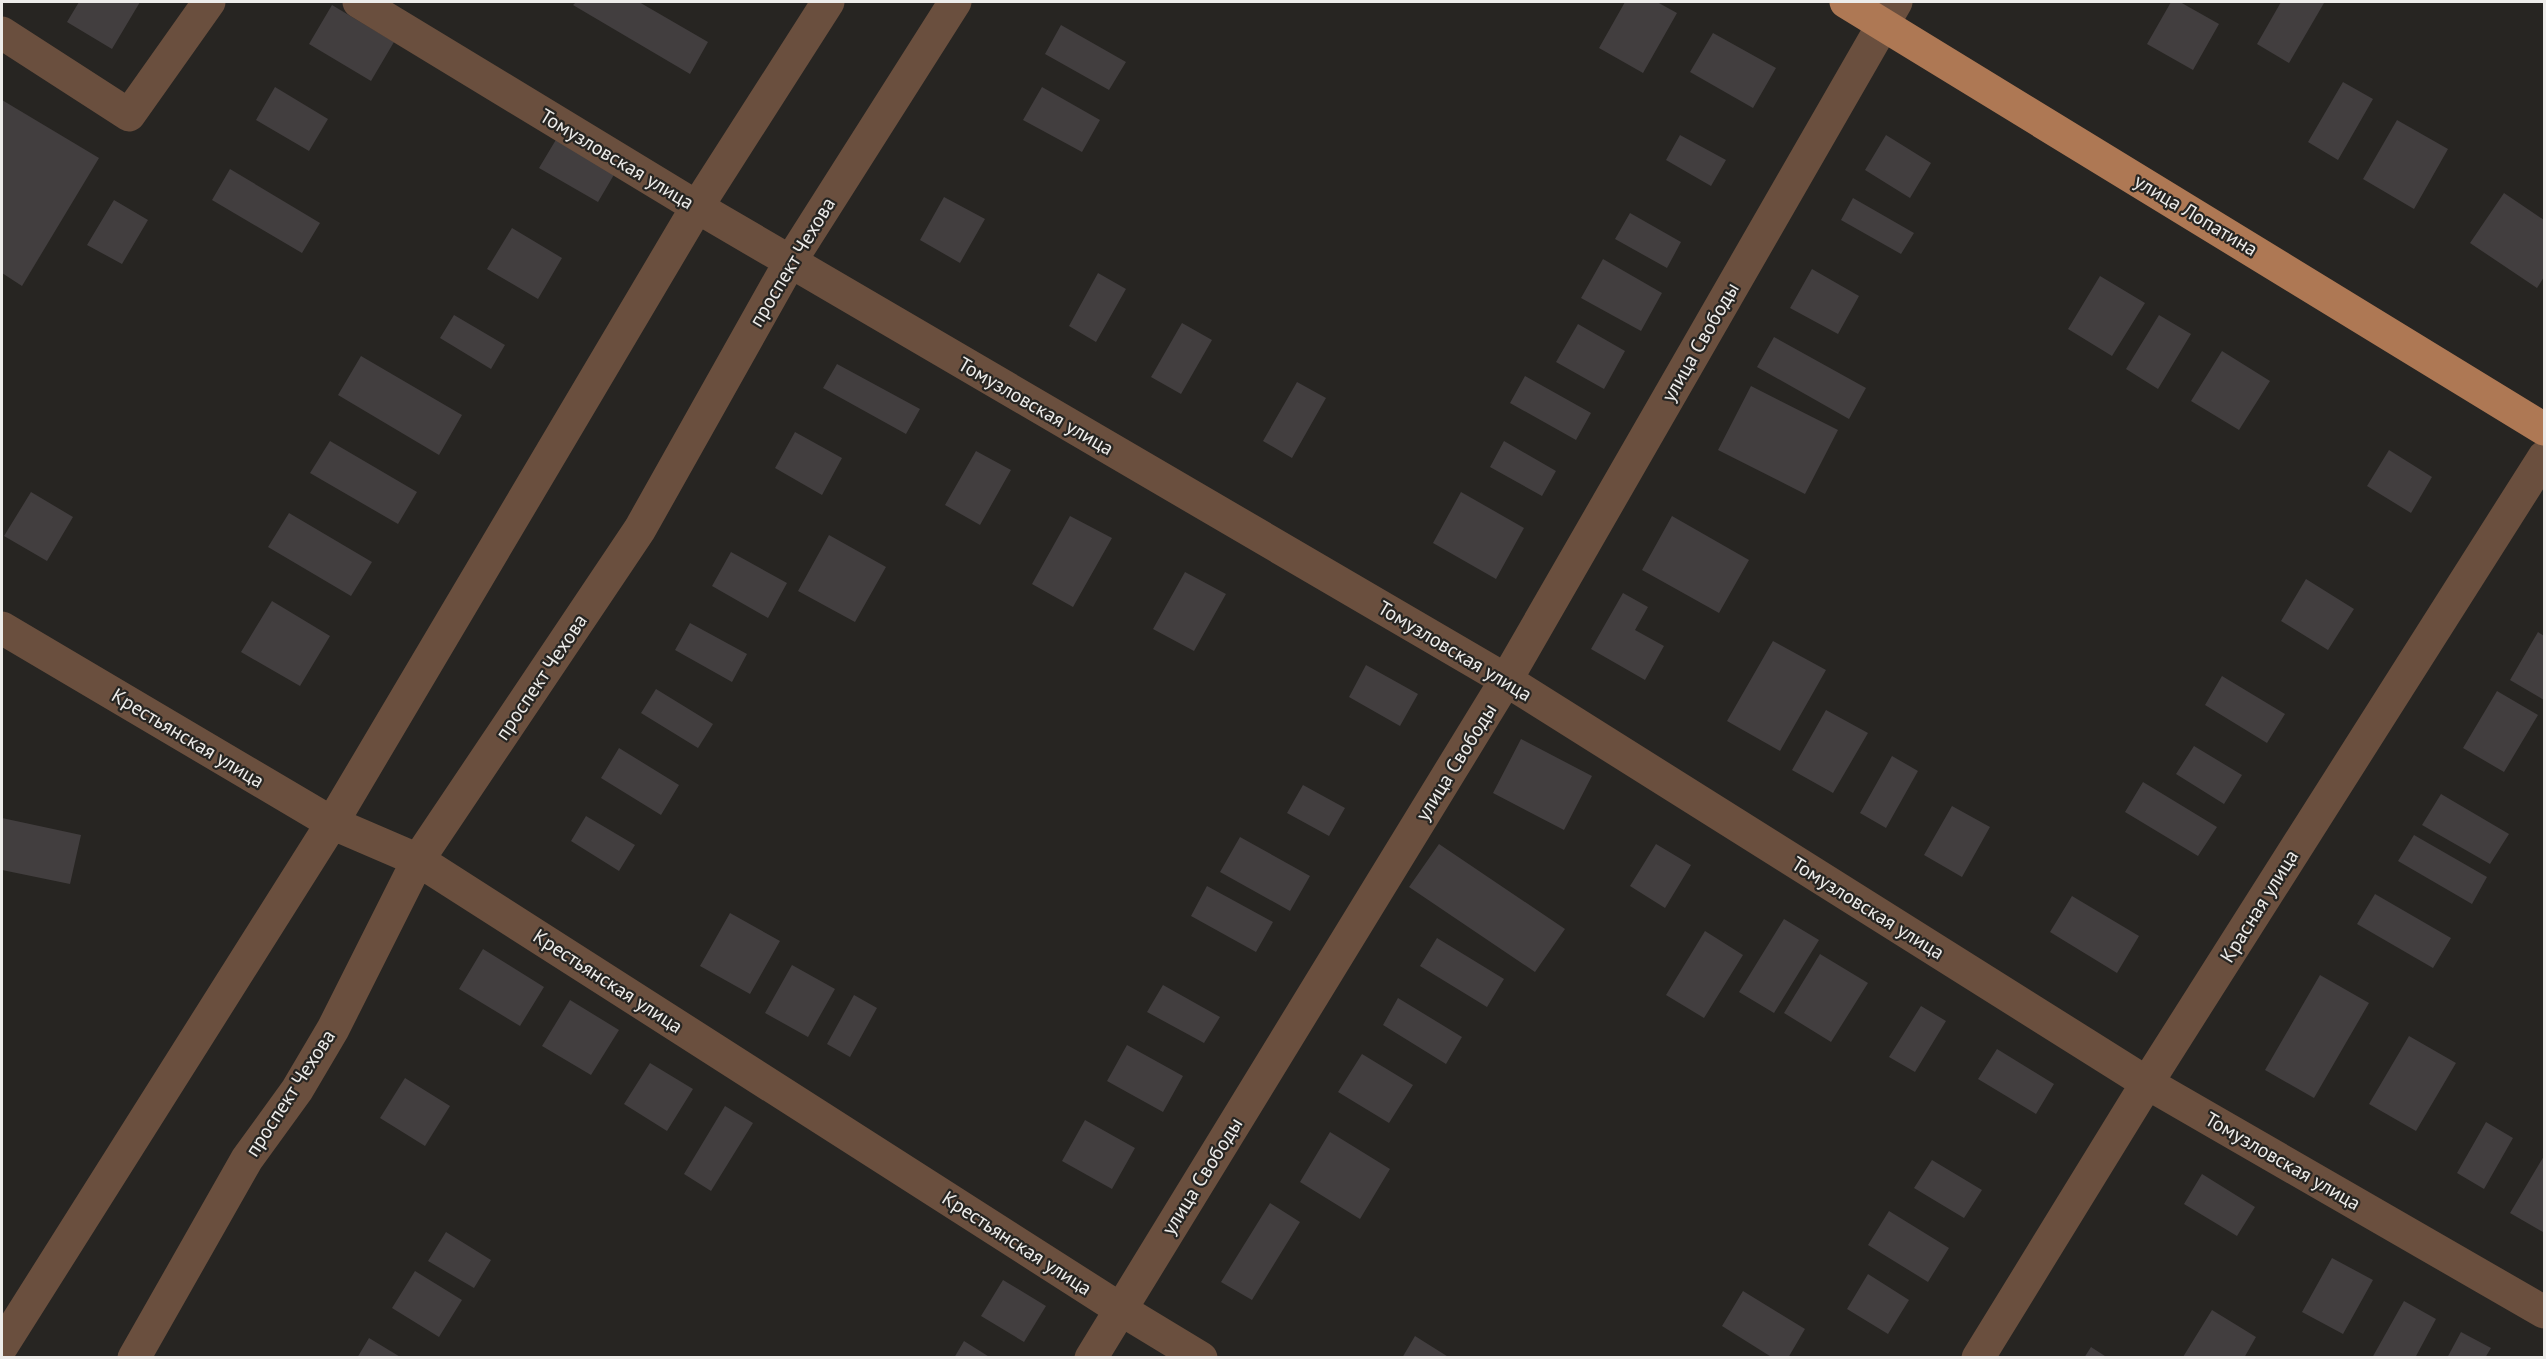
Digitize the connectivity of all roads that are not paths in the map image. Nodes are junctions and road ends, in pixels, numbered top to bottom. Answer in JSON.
{"nodes":[{"id":1,"x":209,"y":2,"type":"edge"},
{"id":2,"x":359,"y":2,"type":"edge"},
{"id":3,"x":828,"y":2,"type":"edge"},
{"id":4,"x":956,"y":2,"type":"edge"},
{"id":5,"x":1846,"y":2,"type":"edge"},
{"id":6,"x":1889,"y":12,"type":"edge"},
{"id":7,"x":2,"y":33,"type":"edge"},
{"id":8,"x":697,"y":207,"type":"junction"},
{"id":9,"x":790,"y":262,"type":"junction"},
{"id":10,"x":2544,"y":429,"type":"edge"},
{"id":11,"x":2544,"y":457,"type":"edge"},
{"id":12,"x":2,"y":628,"type":"edge"},
{"id":13,"x":1506,"y":681,"type":"junction"},
{"id":14,"x":332,"y":823,"type":"junction"},
{"id":15,"x":418,"y":860,"type":"junction"},
{"id":16,"x":2147,"y":1083,"type":"junction"},
{"id":17,"x":1120,"y":1309,"type":"junction"},
{"id":18,"x":2544,"y":1311,"type":"edge"},
{"id":19,"x":2,"y":1346,"type":"edge"},
{"id":20,"x":134,"y":1358,"type":"edge"},
{"id":21,"x":1091,"y":1358,"type":"edge"},
{"id":22,"x":1201,"y":1358,"type":"edge"},
{"id":23,"x":1978,"y":1358,"type":"edge"}],
"edges":[{"from":1,"to":7,"type":"street"},
{"from":2,"to":8,"type":"street","name":"Томузловская улица"},
{"from":3,"to":8,"type":"street"},
{"from":4,"to":9,"type":"street","name":"проспект Чехова"},
{"from":5,"to":6,"type":"main road","name":"улица Лопатина"},
{"from":6,"to":10,"type":"main road","name":"улица Лопатина"},
{"from":6,"to":13,"type":"street","name":"улица Свободы"},
{"from":8,"to":9,"type":"street","name":"Томузловская улица"},
{"from":8,"to":14,"type":"street"},
{"from":9,"to":13,"type":"street","name":"Томузловская улица"},
{"from":9,"to":15,"type":"street","name":"проспект Чехова"},
{"from":11,"to":16,"type":"street","name":"Красная улица"},
{"from":12,"to":14,"type":"street","name":"Крестьянская улица"},
{"from":13,"to":16,"type":"street","name":"Томузловская улица"},
{"from":13,"to":17,"type":"street","name":"улица Свободы"},
{"from":14,"to":15,"type":"street","name":"Крестьянская улица"},
{"from":14,"to":19,"type":"street"},
{"from":15,"to":17,"type":"street","name":"Крестьянская улица"},
{"from":15,"to":20,"type":"street","name":"проспект Чехова"},
{"from":16,"to":18,"type":"street","name":"Томузловская улица"},
{"from":16,"to":23,"type":"street","name":"Красная улица"},
{"from":17,"to":21,"type":"street","name":"улица Свободы"},
{"from":17,"to":22,"type":"street","name":"Крестьянская улица"}]}
